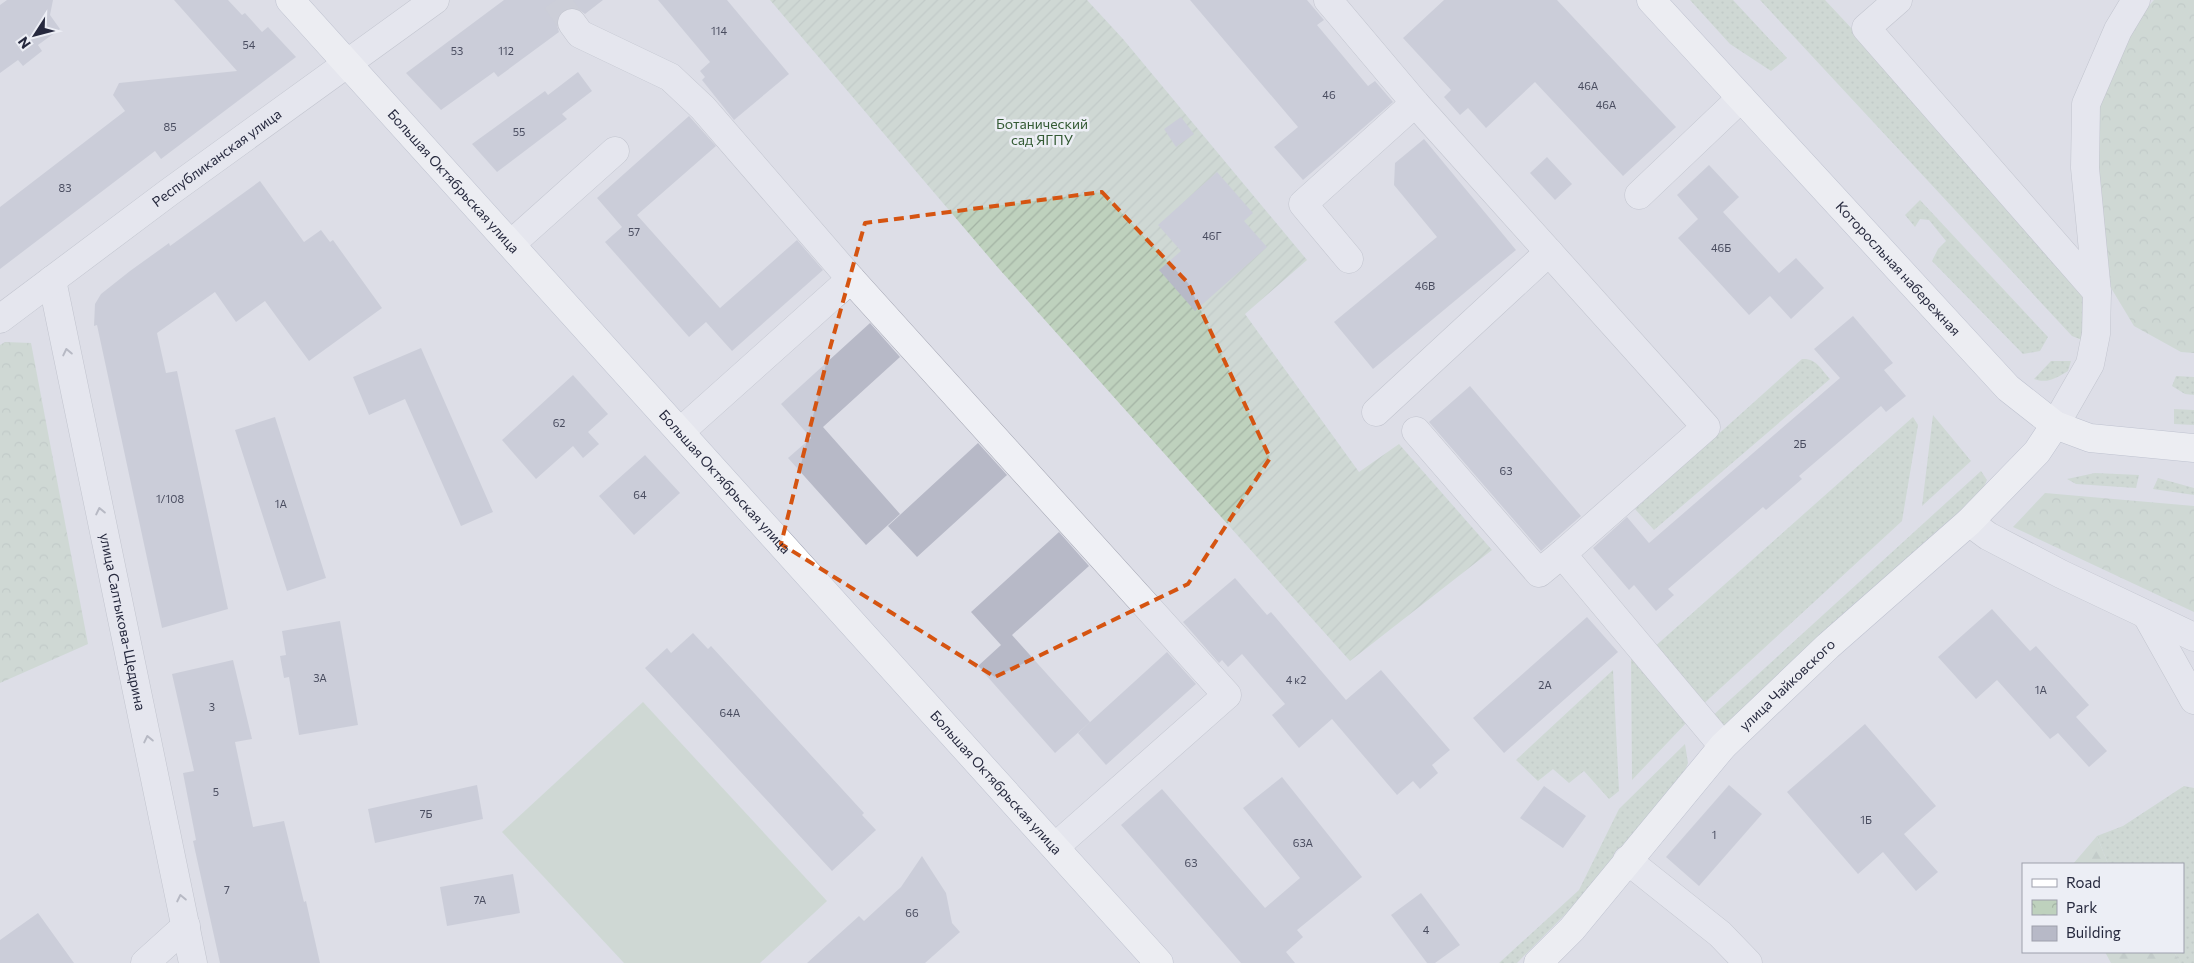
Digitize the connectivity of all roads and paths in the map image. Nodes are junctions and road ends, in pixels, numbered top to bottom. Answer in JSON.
{"nodes":[{"id":1,"x":290,"y":0,"type":"edge"},
{"id":2,"x":434,"y":0,"type":"edge"},
{"id":3,"x":1328,"y":0,"type":"edge"},
{"id":4,"x":1651,"y":0,"type":"edge"},
{"id":5,"x":1898,"y":0,"type":"edge"},
{"id":6,"x":2136,"y":0,"type":"edge"},
{"id":7,"x":572,"y":23,"type":"tunnel mouth"},
{"id":8,"x":348,"y":62,"type":"junction"},
{"id":9,"x":1741,"y":98,"type":"junction"},
{"id":10,"x":1415,"y":104,"type":"junction"},
{"id":11,"x":615,"y":151,"type":"dead end"},
{"id":12,"x":1639,"y":195,"type":"dead end"},
{"id":13,"x":511,"y":244,"type":"junction"},
{"id":14,"x":1549,"y":252,"type":"junction"},
{"id":15,"x":1349,"y":259,"type":"dead end"},
{"id":16,"x":851,"y":279,"type":"junction"},
{"id":17,"x":52,"y":280,"type":"junction"},
{"id":18,"x":2097,"y":292,"type":"junction"},
{"id":19,"x":0,"y":319,"type":"edge"},
{"id":20,"x":1376,"y":412,"type":"dead end"},
{"id":21,"x":2055,"y":425,"type":"junction"},
{"id":22,"x":1416,"y":431,"type":"dead end"},
{"id":23,"x":680,"y":432,"type":"junction"},
{"id":24,"x":2194,"y":448,"type":"edge"},
{"id":25,"x":1969,"y":522,"type":"junction"},
{"id":26,"x":1562,"y":554,"type":"junction"},
{"id":27,"x":2147,"y":616,"type":"junction"},
{"id":28,"x":2194,"y":637,"type":"edge"},
{"id":29,"x":2194,"y":700,"type":"edge"},
{"id":30,"x":1723,"y":746,"type":"junction"},
{"id":31,"x":1055,"y":847,"type":"junction"},
{"id":32,"x":1627,"y":860,"type":"junction"},
{"id":33,"x":186,"y":926,"type":"junction"},
{"id":34,"x":145,"y":963,"type":"edge"},
{"id":35,"x":193,"y":963,"type":"edge"},
{"id":36,"x":1159,"y":963,"type":"edge"},
{"id":37,"x":1538,"y":963,"type":"edge"},
{"id":38,"x":1748,"y":963,"type":"edge"}],
"edges":[{"from":1,"to":8,"type":"main road","name":"Большая Октябрьская улица"},
{"from":2,"to":8,"type":"street","name":"Республиканская улица"},
{"from":3,"to":10,"type":"street"},
{"from":4,"to":9,"type":"main road","name":"Которосльная набережная"},
{"from":5,"to":18,"type":"street"},
{"from":6,"to":18,"type":"street"},
{"from":7,"to":16,"type":"street"},
{"from":8,"to":13,"type":"main road","name":"Большая Октябрьская улица"},
{"from":8,"to":17,"type":"street","name":"Республиканская улица"},
{"from":9,"to":12,"type":"street"},
{"from":9,"to":21,"type":"main road","name":"Которосльная набережная"},
{"from":10,"to":14,"type":"street"},
{"from":10,"to":15,"type":"street"},
{"from":11,"to":13,"type":"street"},
{"from":13,"to":23,"type":"main road","name":"Большая Октябрьская улица"},
{"from":14,"to":20,"type":"street"},
{"from":14,"to":26,"type":"street"},
{"from":16,"to":23,"type":"street"},
{"from":16,"to":31,"type":"street"},
{"from":17,"to":19,"type":"street","name":"Республиканская улица"},
{"from":33,"to":17,"type":"street","name":"улица Салтыкова-Щедрина","one_way":true},
{"from":18,"to":21,"type":"street"},
{"from":21,"to":24,"type":"main road","name":"Которосльная набережная"},
{"from":21,"to":25,"type":"main road","name":"улица Чайковского"},
{"from":22,"to":26,"type":"street"},
{"from":23,"to":31,"type":"main road","name":"Большая Октябрьская улица"},
{"from":25,"to":27,"type":"street"},
{"from":25,"to":30,"type":"main road","name":"улица Чайковского"},
{"from":26,"to":30,"type":"street"},
{"from":27,"to":28,"type":"street"},
{"from":27,"to":29,"type":"street"},
{"from":30,"to":32,"type":"main road","name":"улица Чайковского"},
{"from":31,"to":36,"type":"main road","name":"Большая Октябрьская улица"},
{"from":32,"to":37,"type":"main road","name":"улица Чайковского"},
{"from":32,"to":38,"type":"street"},
{"from":33,"to":34,"type":"street"},
{"from":33,"to":35,"type":"street","name":"улица Салтыкова-Щедрина"}]}
